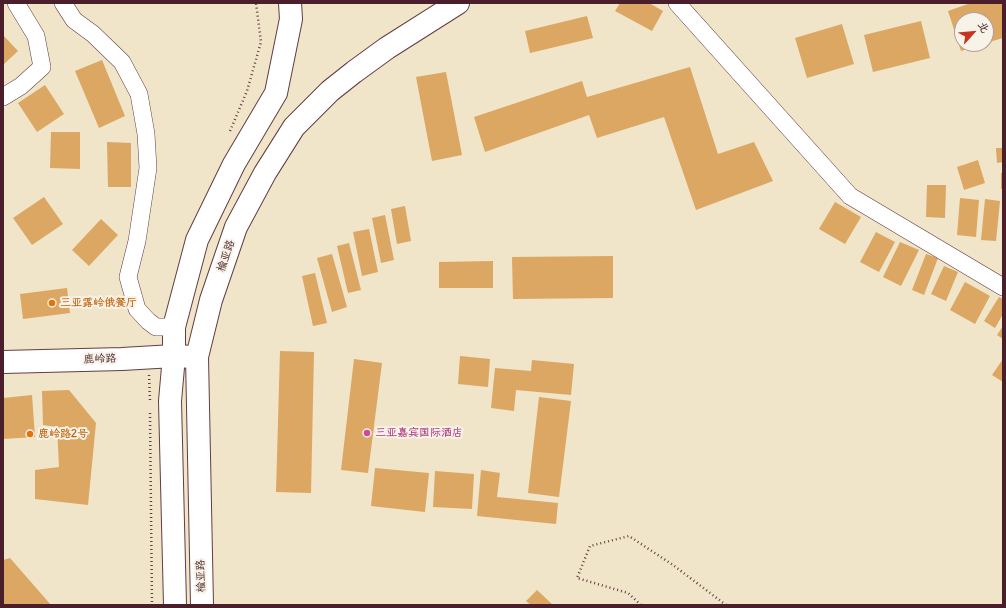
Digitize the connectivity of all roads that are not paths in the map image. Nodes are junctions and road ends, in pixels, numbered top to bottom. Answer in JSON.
{"nodes":[{"id":1,"x":16,"y":3,"type":"edge"},
{"id":2,"x":64,"y":3,"type":"edge"},
{"id":3,"x":290,"y":3,"type":"edge"},
{"id":4,"x":458,"y":3,"type":"edge"},
{"id":5,"x":677,"y":3,"type":"edge"},
{"id":6,"x":3,"y":98,"type":"edge"},
{"id":7,"x":1003,"y":287,"type":"edge"},
{"id":8,"x":174,"y":327,"type":"junction"},
{"id":9,"x":174,"y":356,"type":"junction"},
{"id":10,"x":197,"y":357,"type":"junction"},
{"id":11,"x":3,"y":362,"type":"edge"},
{"id":12,"x":174,"y":605,"type":"edge"},
{"id":13,"x":202,"y":605,"type":"edge"}],
"edges":[{"from":1,"to":6,"type":"street"},
{"from":2,"to":8,"type":"street"},
{"from":3,"to":8,"type":"main road"},
{"from":4,"to":10,"type":"main road","name":"榆亚路"},
{"from":5,"to":7,"type":"street"},
{"from":8,"to":9,"type":"main road"},
{"from":9,"to":10,"type":"main road","name":"鹿岭路"},
{"from":9,"to":11,"type":"main road","name":"鹿岭路"},
{"from":9,"to":12,"type":"main road"},
{"from":10,"to":13,"type":"main road","name":"榆亚路"}]}
